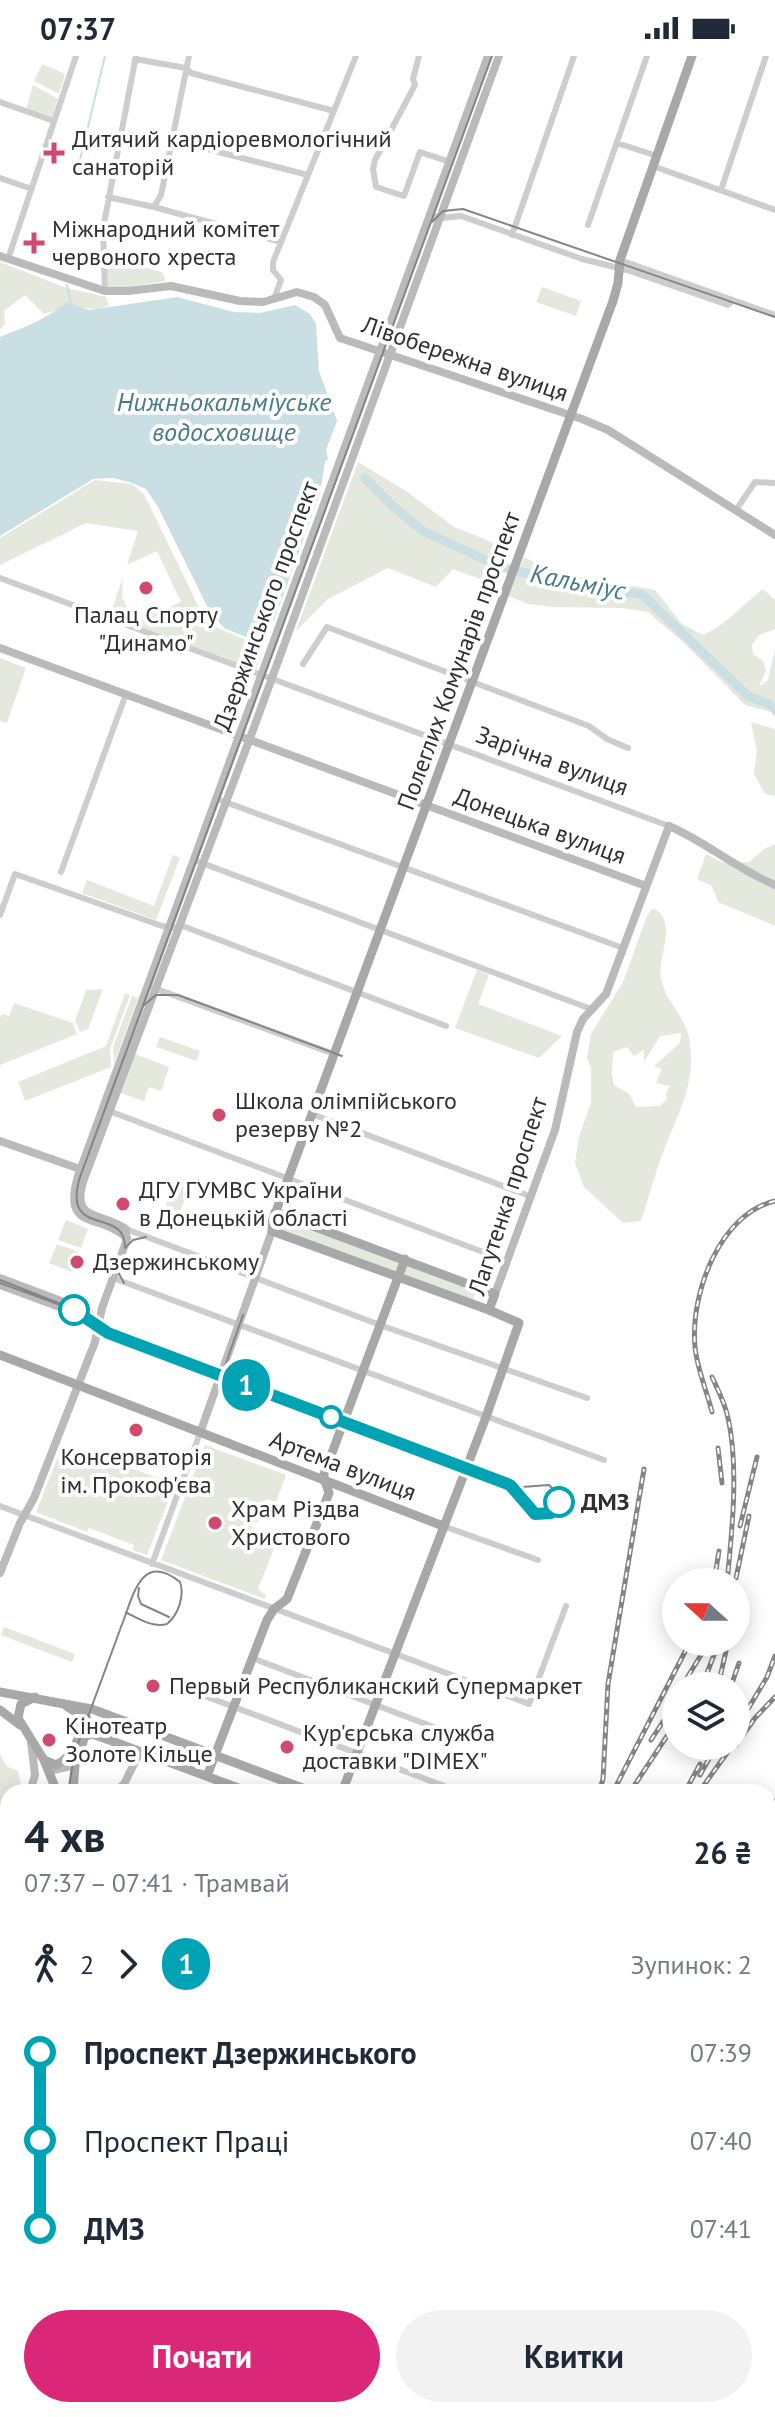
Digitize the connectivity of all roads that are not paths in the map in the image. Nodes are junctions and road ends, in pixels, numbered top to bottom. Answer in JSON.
{"nodes":[{"id":1,"x":76,"y":56,"type":"edge"},
{"id":2,"x":189,"y":56,"type":"edge"},
{"id":3,"x":356,"y":56,"type":"edge"},
{"id":4,"x":419,"y":56,"type":"edge"},
{"id":5,"x":488,"y":56,"type":"edge"},
{"id":6,"x":499,"y":56,"type":"edge"},
{"id":7,"x":574,"y":56,"type":"edge"},
{"id":8,"x":647,"y":56,"type":"edge"},
{"id":9,"x":692,"y":56,"type":"edge"},
{"id":10,"x":766,"y":56,"type":"edge"},
{"id":11,"x":136,"y":58,"type":"edge"},
{"id":12,"x":186,"y":68,"type":"junction"},
{"id":13,"x":0,"y":102,"type":"edge"},
{"id":14,"x":334,"y":111,"type":"junction"},
{"id":15,"x":54,"y":121,"type":"junction"},
{"id":16,"x":172,"y":140,"type":"junction"},
{"id":17,"x":617,"y":143,"type":"junction"},
{"id":18,"x":655,"y":161,"type":"junction"},
{"id":19,"x":450,"y":162,"type":"junction"},
{"id":20,"x":308,"y":175,"type":"junction"},
{"id":21,"x":0,"y":178,"type":"edge"},
{"id":22,"x":32,"y":189,"type":"junction"},
{"id":23,"x":721,"y":190,"type":"junction"},
{"id":24,"x":108,"y":197,"type":"junction"},
{"id":25,"x":154,"y":207,"type":"junction"},
{"id":26,"x":775,"y":210,"type":"edge"},
{"id":27,"x":436,"y":216,"type":"junction"},
{"id":28,"x":588,"y":225,"type":"dead end"},
{"id":29,"x":512,"y":235,"type":"junction"},
{"id":30,"x":281,"y":242,"type":"junction"},
{"id":31,"x":4,"y":257,"type":"edge"},
{"id":32,"x":620,"y":264,"type":"junction"},
{"id":33,"x":105,"y":291,"type":"junction"},
{"id":34,"x":274,"y":299,"type":"junction"},
{"id":35,"x":775,"y":315,"type":"edge"},
{"id":36,"x":386,"y":355,"type":"junction"},
{"id":37,"x":570,"y":415,"type":"junction"},
{"id":38,"x":775,"y":483,"type":"edge"},
{"id":39,"x":736,"y":510,"type":"junction"},
{"id":40,"x":775,"y":535,"type":"edge"},
{"id":41,"x":0,"y":578,"type":"edge"},
{"id":42,"x":0,"y":648,"type":"edge"},
{"id":43,"x":303,"y":664,"type":"dead end"},
{"id":44,"x":267,"y":676,"type":"junction"},
{"id":45,"x":472,"y":682,"type":"junction"},
{"id":46,"x":126,"y":694,"type":"junction"},
{"id":47,"x":244,"y":739,"type":"junction"},
{"id":48,"x":449,"y":744,"type":"junction"},
{"id":49,"x":628,"y":748,"type":"dead end"},
{"id":50,"x":221,"y":800,"type":"junction"},
{"id":51,"x":427,"y":807,"type":"junction"},
{"id":52,"x":669,"y":826,"type":"junction"},
{"id":53,"x":199,"y":861,"type":"junction"},
{"id":54,"x":404,"y":867,"type":"junction"},
{"id":55,"x":61,"y":872,"type":"dead end"},
{"id":56,"x":775,"y":885,"type":"edge"},
{"id":57,"x":646,"y":886,"type":"junction"},
{"id":58,"x":0,"y":915,"type":"edge"},
{"id":59,"x":175,"y":926,"type":"junction"},
{"id":60,"x":381,"y":930,"type":"junction"},
{"id":61,"x":623,"y":948,"type":"junction"},
{"id":62,"x":152,"y":987,"type":"junction"},
{"id":63,"x":358,"y":993,"type":"junction"},
{"id":64,"x":591,"y":1009,"type":"junction"},
{"id":65,"x":446,"y":1026,"type":"dead end"},
{"id":66,"x":334,"y":1054,"type":"junction"},
{"id":67,"x":109,"y":1111,"type":"junction"},
{"id":68,"x":312,"y":1114,"type":"junction"},
{"id":69,"x":0,"y":1141,"type":"edge"},
{"id":70,"x":84,"y":1168,"type":"junction"},
{"id":71,"x":288,"y":1177,"type":"junction"},
{"id":72,"x":532,"y":1197,"type":"junction"},
{"id":73,"x":275,"y":1212,"type":"junction"},
{"id":74,"x":272,"y":1231,"type":"junction"},
{"id":75,"x":126,"y":1238,"type":"junction"},
{"id":76,"x":405,"y":1259,"type":"junction"},
{"id":77,"x":507,"y":1261,"type":"junction"},
{"id":78,"x":0,"y":1278,"type":"edge"},
{"id":79,"x":113,"y":1278,"type":"junction"},
{"id":80,"x":257,"y":1278,"type":"junction"},
{"id":81,"x":398,"y":1278,"type":"junction"},
{"id":82,"x":0,"y":1285,"type":"edge"},
{"id":83,"x":495,"y":1294,"type":"junction"},
{"id":84,"x":103,"y":1303,"type":"junction"},
{"id":85,"x":85,"y":1310,"type":"junction"},
{"id":86,"x":489,"y":1310,"type":"junction"},
{"id":87,"x":238,"y":1320,"type":"junction"},
{"id":88,"x":380,"y":1325,"type":"junction"},
{"id":89,"x":99,"y":1326,"type":"junction"},
{"id":90,"x":0,"y":1355,"type":"edge"},
{"id":91,"x":503,"y":1369,"type":"junction"},
{"id":92,"x":363,"y":1370,"type":"junction"},
{"id":93,"x":220,"y":1378,"type":"junction"},
{"id":94,"x":79,"y":1385,"type":"junction"},
{"id":95,"x":587,"y":1398,"type":"dead end"},
{"id":96,"x":486,"y":1417,"type":"junction"},
{"id":97,"x":344,"y":1421,"type":"junction"},
{"id":98,"x":200,"y":1433,"type":"junction"},
{"id":99,"x":604,"y":1460,"type":"dead end"},
{"id":100,"x":466,"y":1467,"type":"junction"},
{"id":101,"x":324,"y":1481,"type":"junction"},
{"id":102,"x":0,"y":1506,"type":"edge"},
{"id":103,"x":25,"y":1515,"type":"junction"},
{"id":104,"x":443,"y":1526,"type":"junction"},
{"id":105,"x":538,"y":1560,"type":"dead end"},
{"id":106,"x":152,"y":1564,"type":"junction"},
{"id":107,"x":1,"y":1567,"type":"edge"},
{"id":108,"x":566,"y":1606,"type":"dead end"},
{"id":109,"x":274,"y":1609,"type":"junction"},
{"id":110,"x":394,"y":1653,"type":"junction"},
{"id":111,"x":252,"y":1658,"type":"junction"},
{"id":112,"x":189,"y":1690,"type":"dead end"},
{"id":113,"x":0,"y":1692,"type":"edge"},
{"id":114,"x":35,"y":1697,"type":"junction"},
{"id":115,"x":64,"y":1704,"type":"junction"},
{"id":116,"x":376,"y":1704,"type":"junction"},
{"id":117,"x":233,"y":1707,"type":"junction"},
{"id":118,"x":0,"y":1710,"type":"edge"},
{"id":119,"x":452,"y":1734,"type":"dead end"},
{"id":120,"x":27,"y":1735,"type":"junction"},
{"id":121,"x":86,"y":1736,"type":"junction"},
{"id":122,"x":140,"y":1752,"type":"junction"},
{"id":123,"x":357,"y":1753,"type":"junction"},
{"id":124,"x":214,"y":1755,"type":"junction"},
{"id":125,"x":44,"y":1760,"type":"junction"},
{"id":126,"x":61,"y":1763,"type":"junction"},
{"id":127,"x":75,"y":1765,"type":"junction"},
{"id":128,"x":49,"y":1771,"type":"junction"},
{"id":129,"x":207,"y":1776,"type":"junction"},
{"id":130,"x":33,"y":1784,"type":"edge"},
{"id":131,"x":36,"y":1784,"type":"edge"},
{"id":132,"x":54,"y":1784,"type":"edge"},
{"id":133,"x":74,"y":1784,"type":"edge"},
{"id":134,"x":124,"y":1784,"type":"edge"},
{"id":135,"x":228,"y":1784,"type":"edge"},
{"id":136,"x":292,"y":1784,"type":"edge"},
{"id":137,"x":345,"y":1784,"type":"edge"},
{"id":138,"x":439,"y":1784,"type":"edge"}],
"edges":[{"from":1,"to":15,"type":"street"},
{"from":2,"to":12,"type":"street"},
{"from":3,"to":14,"type":"street"},
{"from":4,"to":19,"type":"street"},
{"from":5,"to":19,"type":"street","name":"Дзержинського проспект"},
{"from":6,"to":27,"type":"street","name":"Дзержинського проспект"},
{"from":7,"to":29,"type":"street"},
{"from":8,"to":17,"type":"street"},
{"from":9,"to":18,"type":"main road","name":"Полеглих Комунарів проспект"},
{"from":10,"to":23,"type":"street"},
{"from":11,"to":12,"type":"street"},
{"from":11,"to":24,"type":"street"},
{"from":12,"to":14,"type":"street"},
{"from":12,"to":16,"type":"street"},
{"from":13,"to":15,"type":"street"},
{"from":14,"to":20,"type":"street"},
{"from":15,"to":22,"type":"street"},
{"from":16,"to":20,"type":"street"},
{"from":16,"to":25,"type":"street"},
{"from":17,"to":18,"type":"street"},
{"from":17,"to":28,"type":"street"},
{"from":18,"to":23,"type":"street"},
{"from":18,"to":32,"type":"main road","name":"Полеглих Комунарів проспект"},
{"from":19,"to":27,"type":"street","name":"Дзержинського проспект"},
{"from":20,"to":30,"type":"street"},
{"from":21,"to":22,"type":"street"},
{"from":22,"to":31,"type":"street"},
{"from":23,"to":26,"type":"street"},
{"from":24,"to":25,"type":"street"},
{"from":24,"to":33,"type":"street"},
{"from":25,"to":30,"type":"street"},
{"from":27,"to":29,"type":"street"},
{"from":27,"to":36,"type":"street","name":"Дзержинського проспект"},
{"from":29,"to":32,"type":"street"},
{"from":30,"to":34,"type":"street"},
{"from":31,"to":33,"type":"street","name":"Лівобережна вулиця"},
{"from":32,"to":35,"type":"street"},
{"from":32,"to":37,"type":"main road","name":"Полеглих Комунарів проспект"},
{"from":33,"to":34,"type":"street","name":"Лівобережна вулиця"},
{"from":34,"to":36,"type":"street","name":"Лівобережна вулиця"},
{"from":36,"to":37,"type":"street","name":"Лівобережна вулиця"},
{"from":36,"to":44,"type":"street","name":"Дзержинського проспект"},
{"from":36,"to":44,"type":"street","name":"Дзержинського проспект"},
{"from":37,"to":39,"type":"street","name":"Лівобережна вулиця"},
{"from":37,"to":45,"type":"main road","name":"Полеглих Комунарів проспект"},
{"from":38,"to":39,"type":"street"},
{"from":39,"to":40,"type":"street","name":"Лівобережна вулиця"},
{"from":41,"to":44,"type":"street"},
{"from":42,"to":46,"type":"street","name":"Донецька вулиця"},
{"from":43,"to":45,"type":"street"},
{"from":44,"to":47,"type":"street","name":"Дзержинського проспект"},
{"from":44,"to":48,"type":"street","name":"Зарічна вулиця"},
{"from":45,"to":48,"type":"main road","name":"Полеглих Комунарів проспект"},
{"from":45,"to":49,"type":"street"},
{"from":46,"to":47,"type":"street","name":"Донецька вулиця"},
{"from":46,"to":55,"type":"street"},
{"from":47,"to":50,"type":"street","name":"Дзержинського проспект"},
{"from":47,"to":51,"type":"street","name":"Донецька вулиця"},
{"from":48,"to":51,"type":"main road","name":"Полеглих Комунарів проспект"},
{"from":48,"to":52,"type":"street","name":"Зарічна вулиця"},
{"from":50,"to":53,"type":"street","name":"Дзержинського проспект"},
{"from":50,"to":54,"type":"street"},
{"from":51,"to":54,"type":"main road","name":"Полеглих Комунарів проспект"},
{"from":51,"to":57,"type":"street","name":"Донецька вулиця"},
{"from":52,"to":56,"type":"street","name":"Зарічна вулиця"},
{"from":52,"to":57,"type":"street","name":"Лагутенка проспект"},
{"from":53,"to":59,"type":"street","name":"Дзержинського проспект"},
{"from":53,"to":60,"type":"street"},
{"from":54,"to":60,"type":"main road","name":"Полеглих Комунарів проспект"},
{"from":54,"to":61,"type":"street"},
{"from":57,"to":61,"type":"street","name":"Лагутенка проспект"},
{"from":58,"to":59,"type":"street"},
{"from":59,"to":62,"type":"street","name":"Дзержинського проспект"},
{"from":59,"to":63,"type":"street"},
{"from":60,"to":63,"type":"main road","name":"Полеглих Комунарів проспект"},
{"from":60,"to":64,"type":"street"},
{"from":61,"to":64,"type":"street","name":"Лагутенка проспект"},
{"from":62,"to":66,"type":"street"},
{"from":62,"to":67,"type":"street","name":"Дзержинського проспект"},
{"from":62,"to":70,"type":"street","name":"Дзержинського проспект"},
{"from":63,"to":65,"type":"street"},
{"from":63,"to":66,"type":"main road","name":"Полеглих Комунарів проспект"},
{"from":64,"to":72,"type":"street","name":"Лагутенка проспект"},
{"from":66,"to":68,"type":"main road","name":"Полеглих Комунарів проспект"},
{"from":67,"to":70,"type":"street","name":"Дзержинського проспект"},
{"from":67,"to":71,"type":"street"},
{"from":68,"to":71,"type":"main road","name":"Полеглих Комунарів проспект"},
{"from":68,"to":72,"type":"street"},
{"from":69,"to":70,"type":"street"},
{"from":70,"to":75,"type":"street"},
{"from":71,"to":73,"type":"main road","name":"Полеглих Комунарів проспект"},
{"from":71,"to":77,"type":"street"},
{"from":72,"to":77,"type":"street","name":"Лагутенка проспект"},
{"from":73,"to":74,"type":"main road","name":"Полеглих Комунарів проспект"},
{"from":73,"to":76,"type":"main road"},
{"from":74,"to":80,"type":"street","name":"Полеглих Комунарів проспект"},
{"from":74,"to":81,"type":"main road"},
{"from":75,"to":79,"type":"street"},
{"from":75,"to":80,"type":"street"},
{"from":76,"to":81,"type":"main road"},
{"from":76,"to":83,"type":"main road"},
{"from":77,"to":83,"type":"street","name":"Лагутенка проспект"},
{"from":78,"to":85,"type":"street"},
{"from":79,"to":84,"type":"street"},
{"from":79,"to":87,"type":"street"},
{"from":80,"to":87,"type":"street","name":"Полеглих Комунарів проспект"},
{"from":80,"to":88,"type":"street"},
{"from":81,"to":86,"type":"main road"},
{"from":81,"to":88,"type":"main road"},
{"from":82,"to":89,"type":"street"},
{"from":83,"to":86,"type":"main road","name":"Лагутенка проспект"},
{"from":84,"to":85,"type":"street"},
{"from":84,"to":89,"type":"street"},
{"from":85,"to":89,"type":"street"},
{"from":86,"to":91,"type":"main road","name":"Лагутенка проспект"},
{"from":87,"to":92,"type":"street"},
{"from":87,"to":93,"type":"street"},
{"from":88,"to":91,"type":"street"},
{"from":88,"to":92,"type":"main road"},
{"from":89,"to":93,"type":"street"},
{"from":89,"to":94,"type":"street"},
{"from":90,"to":94,"type":"main road","name":"Артема вулиця"},
{"from":91,"to":95,"type":"street"},
{"from":91,"to":96,"type":"main road","name":"Лагутенка проспект"},
{"from":92,"to":96,"type":"street"},
{"from":92,"to":97,"type":"main road"},
{"from":93,"to":97,"type":"street"},
{"from":93,"to":98,"type":"street"},
{"from":94,"to":98,"type":"main road","name":"Артема вулиця"},
{"from":94,"to":103,"type":"street"},
{"from":96,"to":99,"type":"street"},
{"from":96,"to":100,"type":"main road","name":"Лагутенка проспект"},
{"from":97,"to":100,"type":"street"},
{"from":97,"to":101,"type":"main road"},
{"from":98,"to":101,"type":"main road","name":"Артема вулиця"},
{"from":98,"to":106,"type":"street"},
{"from":100,"to":100,"type":"street"},
{"from":100,"to":104,"type":"main road","name":"Лагутенка проспект"},
{"from":101,"to":104,"type":"main road","name":"Артема вулиця"},
{"from":101,"to":109,"type":"main road"},
{"from":102,"to":103,"type":"street"},
{"from":103,"to":106,"type":"street"},
{"from":103,"to":107,"type":"street"},
{"from":104,"to":105,"type":"street","name":"Артема вулиця"},
{"from":104,"to":110,"type":"main road","name":"Лагутенка проспект"},
{"from":106,"to":109,"type":"street"},
{"from":108,"to":110,"type":"street"},
{"from":109,"to":110,"type":"street"},
{"from":109,"to":111,"type":"main road"},
{"from":110,"to":116,"type":"main road","name":"Лагутенка проспект"},
{"from":111,"to":116,"type":"street"},
{"from":111,"to":117,"type":"main road"},
{"from":112,"to":117,"type":"street"},
{"from":113,"to":114,"type":"main road"},
{"from":114,"to":115,"type":"main road"},
{"from":114,"to":120,"type":"main road"},
{"from":115,"to":121,"type":"main road"},
{"from":115,"to":124,"type":"main road"},
{"from":115,"to":126,"type":"main road"},
{"from":116,"to":119,"type":"street"},
{"from":116,"to":123,"type":"main road","name":"Лагутенка проспект"},
{"from":117,"to":123,"type":"street"},
{"from":117,"to":124,"type":"main road"},
{"from":118,"to":120,"type":"main road"},
{"from":120,"to":125,"type":"main road"},
{"from":120,"to":130,"type":"street"},
{"from":121,"to":122,"type":"main road"},
{"from":121,"to":127,"type":"main road"},
{"from":122,"to":129,"type":"main road"},
{"from":122,"to":134,"type":"street"},
{"from":123,"to":137,"type":"main road","name":"Лагутенка проспект"},
{"from":123,"to":138,"type":"street"},
{"from":124,"to":129,"type":"main road"},
{"from":124,"to":136,"type":"main road"},
{"from":125,"to":126,"type":"main road"},
{"from":125,"to":128,"type":"main road"},
{"from":126,"to":128,"type":"street"},
{"from":127,"to":128,"type":"street"},
{"from":127,"to":133,"type":"main road"},
{"from":128,"to":131,"type":"street"},
{"from":128,"to":132,"type":"main road"},
{"from":129,"to":135,"type":"main road"}]}
